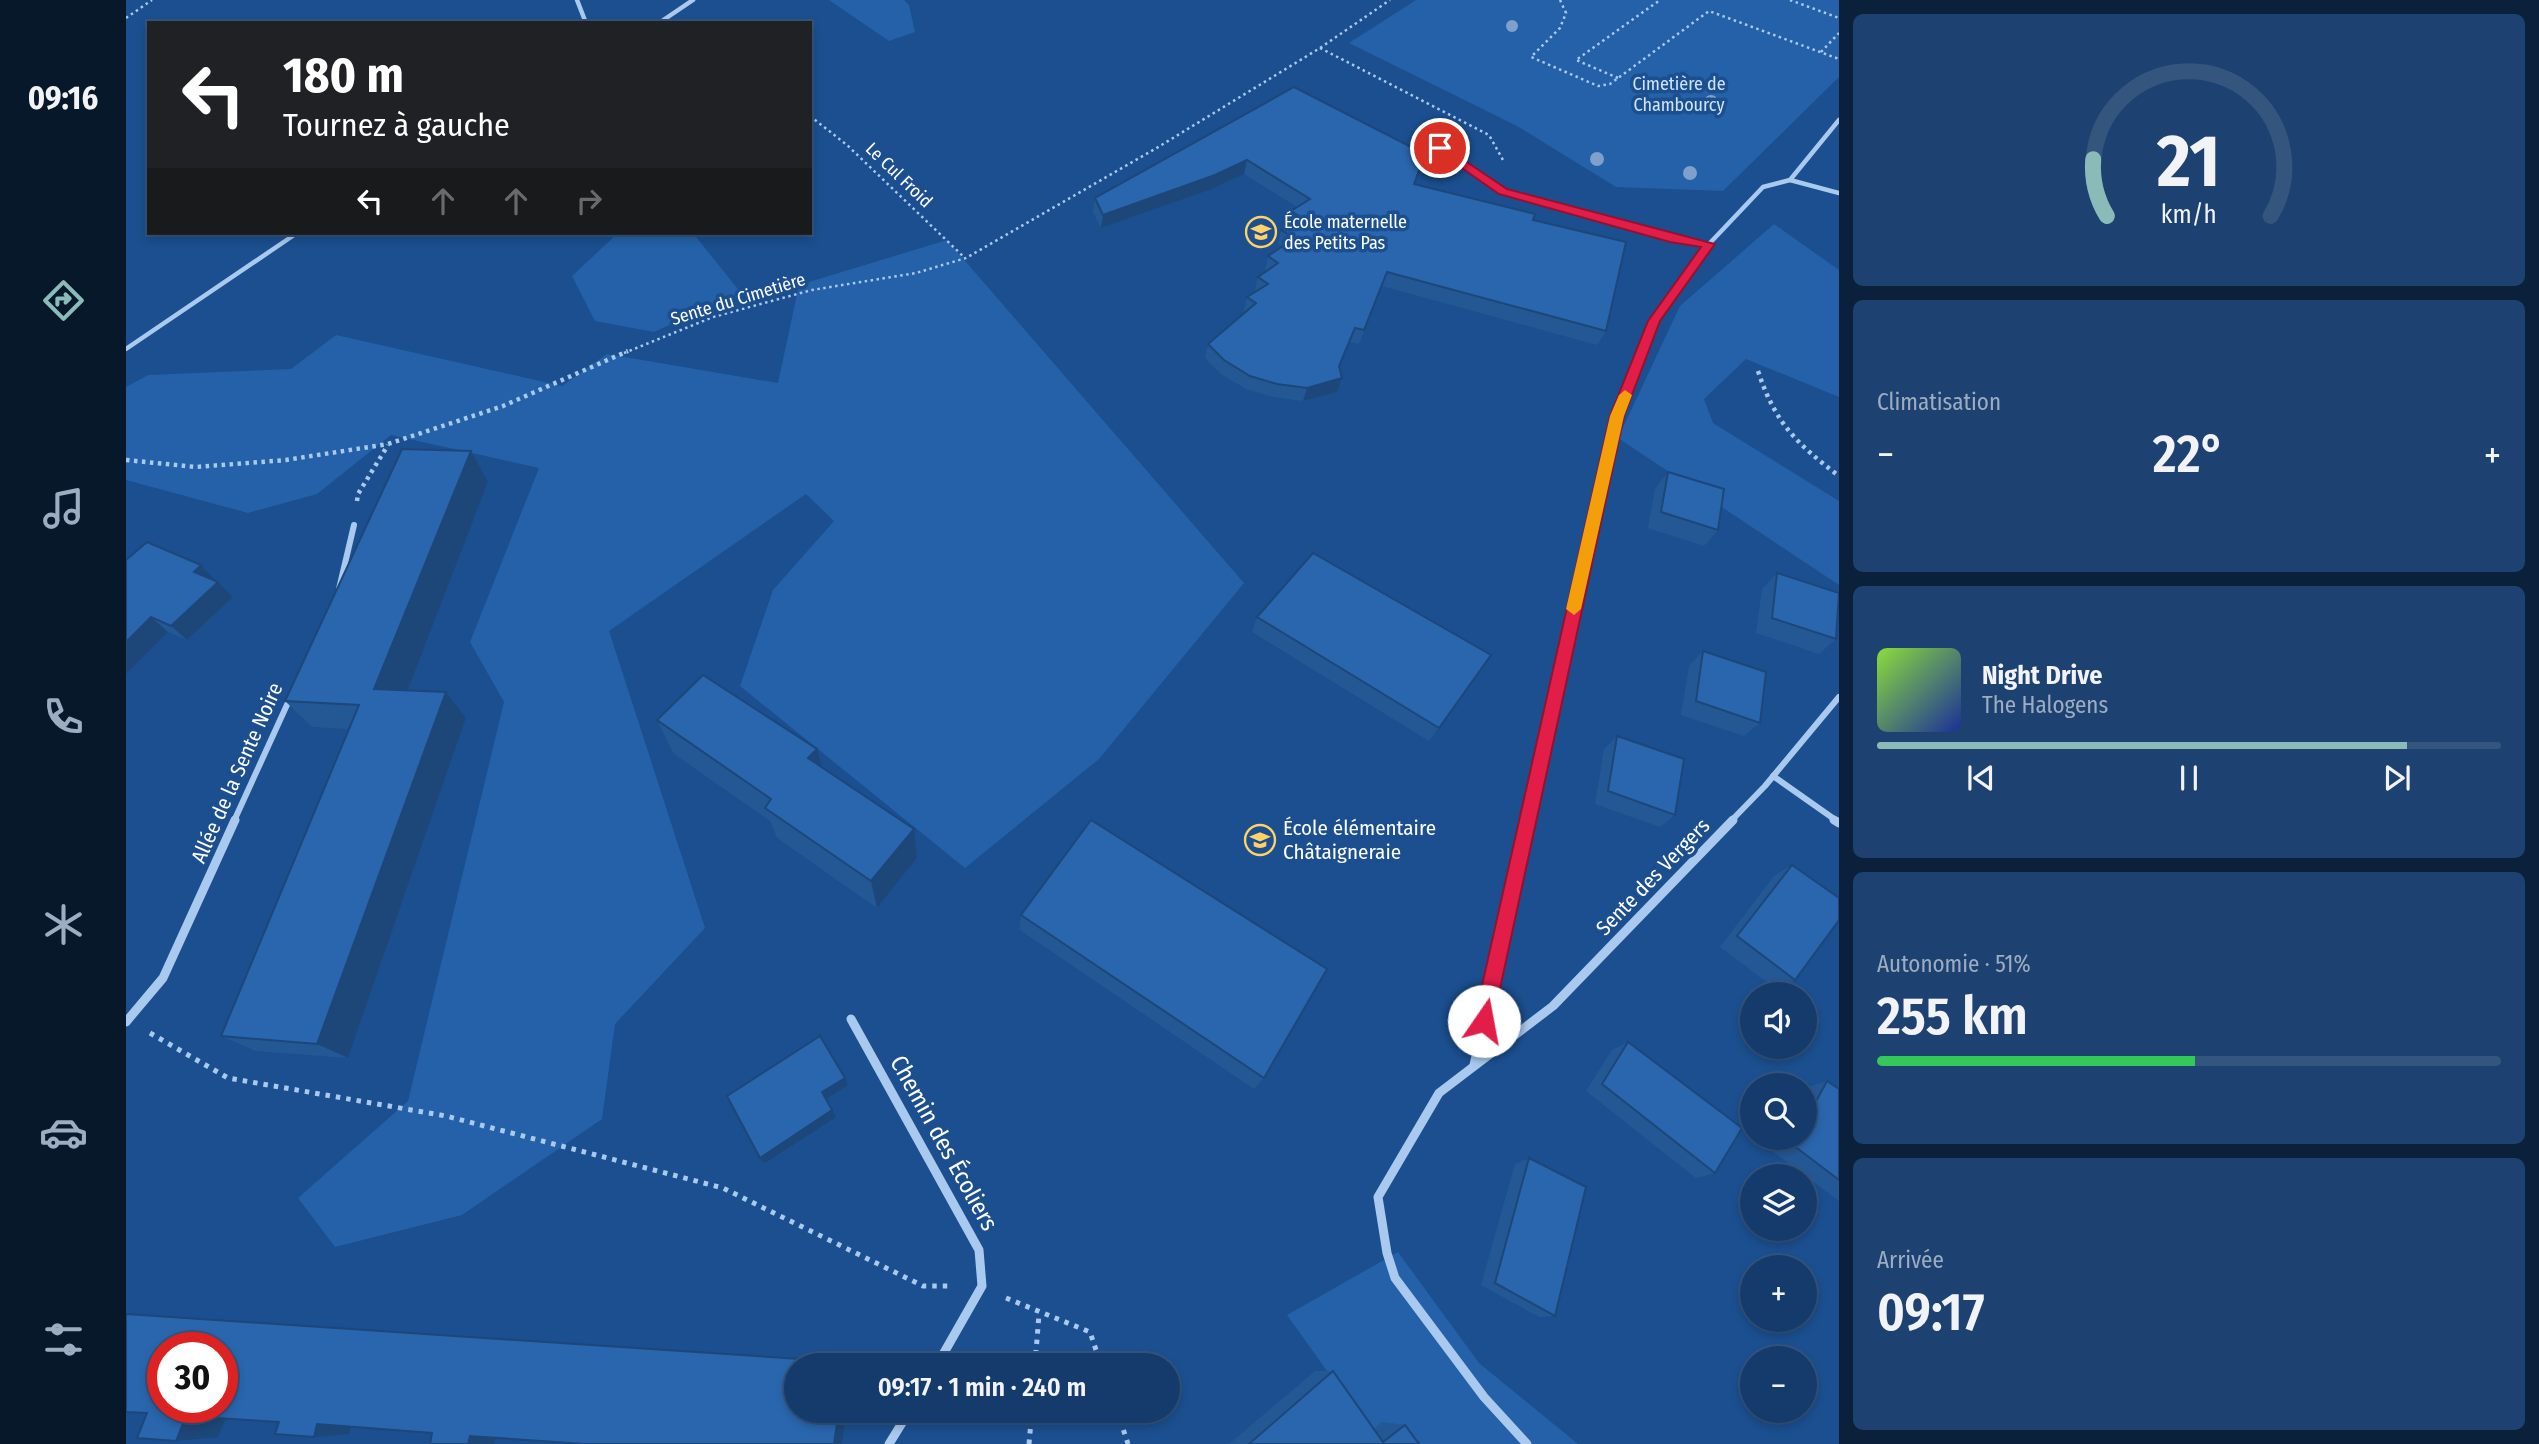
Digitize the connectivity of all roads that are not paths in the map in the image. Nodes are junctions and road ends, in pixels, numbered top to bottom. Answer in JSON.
{"nodes":[{"id":1,"x":577,"y":0,"type":"edge"},
{"id":2,"x":693,"y":0,"type":"edge"},
{"id":3,"x":585,"y":21,"type":"edge"},
{"id":4,"x":662,"y":21,"type":"edge"},
{"id":5,"x":1839,"y":120,"type":"edge"},
{"id":6,"x":1440,"y":148,"type":"dead end"},
{"id":7,"x":1790,"y":180,"type":"junction"},
{"id":8,"x":1839,"y":192,"type":"edge"},
{"id":9,"x":294,"y":235,"type":"edge"},
{"id":10,"x":1709,"y":244,"type":"junction"},
{"id":11,"x":126,"y":349,"type":"edge"},
{"id":12,"x":354,"y":525,"type":"road end"},
{"id":13,"x":333,"y":603,"type":"edge"},
{"id":14,"x":294,"y":690,"type":"edge"},
{"id":15,"x":1839,"y":697,"type":"edge"},
{"id":16,"x":1773,"y":776,"type":"junction"},
{"id":17,"x":1839,"y":823,"type":"edge"},
{"id":18,"x":851,"y":1019,"type":"dead end"},
{"id":19,"x":127,"y":1021,"type":"edge"},
{"id":20,"x":1474,"y":1065,"type":"junction"},
{"id":21,"x":944,"y":1353,"type":"edge"},
{"id":22,"x":901,"y":1423,"type":"edge"},
{"id":23,"x":889,"y":1444,"type":"edge"},
{"id":24,"x":1527,"y":1444,"type":"edge"}],
"edges":[{"from":1,"to":3,"type":"street"},
{"from":2,"to":4,"type":"street"},
{"from":5,"to":7,"type":"street"},
{"from":6,"to":10,"type":"lane"},
{"from":7,"to":8,"type":"street"},
{"from":7,"to":10,"type":"street"},
{"from":9,"to":11,"type":"street"},
{"from":10,"to":20,"type":"street"},
{"from":12,"to":13,"type":"street"},
{"from":14,"to":19,"type":"street","name":"Allée de la Sente Noire"},
{"from":15,"to":16,"type":"street","name":"Sente des Vergers"},
{"from":16,"to":17,"type":"street"},
{"from":16,"to":20,"type":"street","name":"Sente des Vergers"},
{"from":18,"to":21,"type":"street","name":"Chemin des Écoliers"},
{"from":20,"to":24,"type":"street","name":"Sente des Vergers"},
{"from":22,"to":23,"type":"street"}]}
